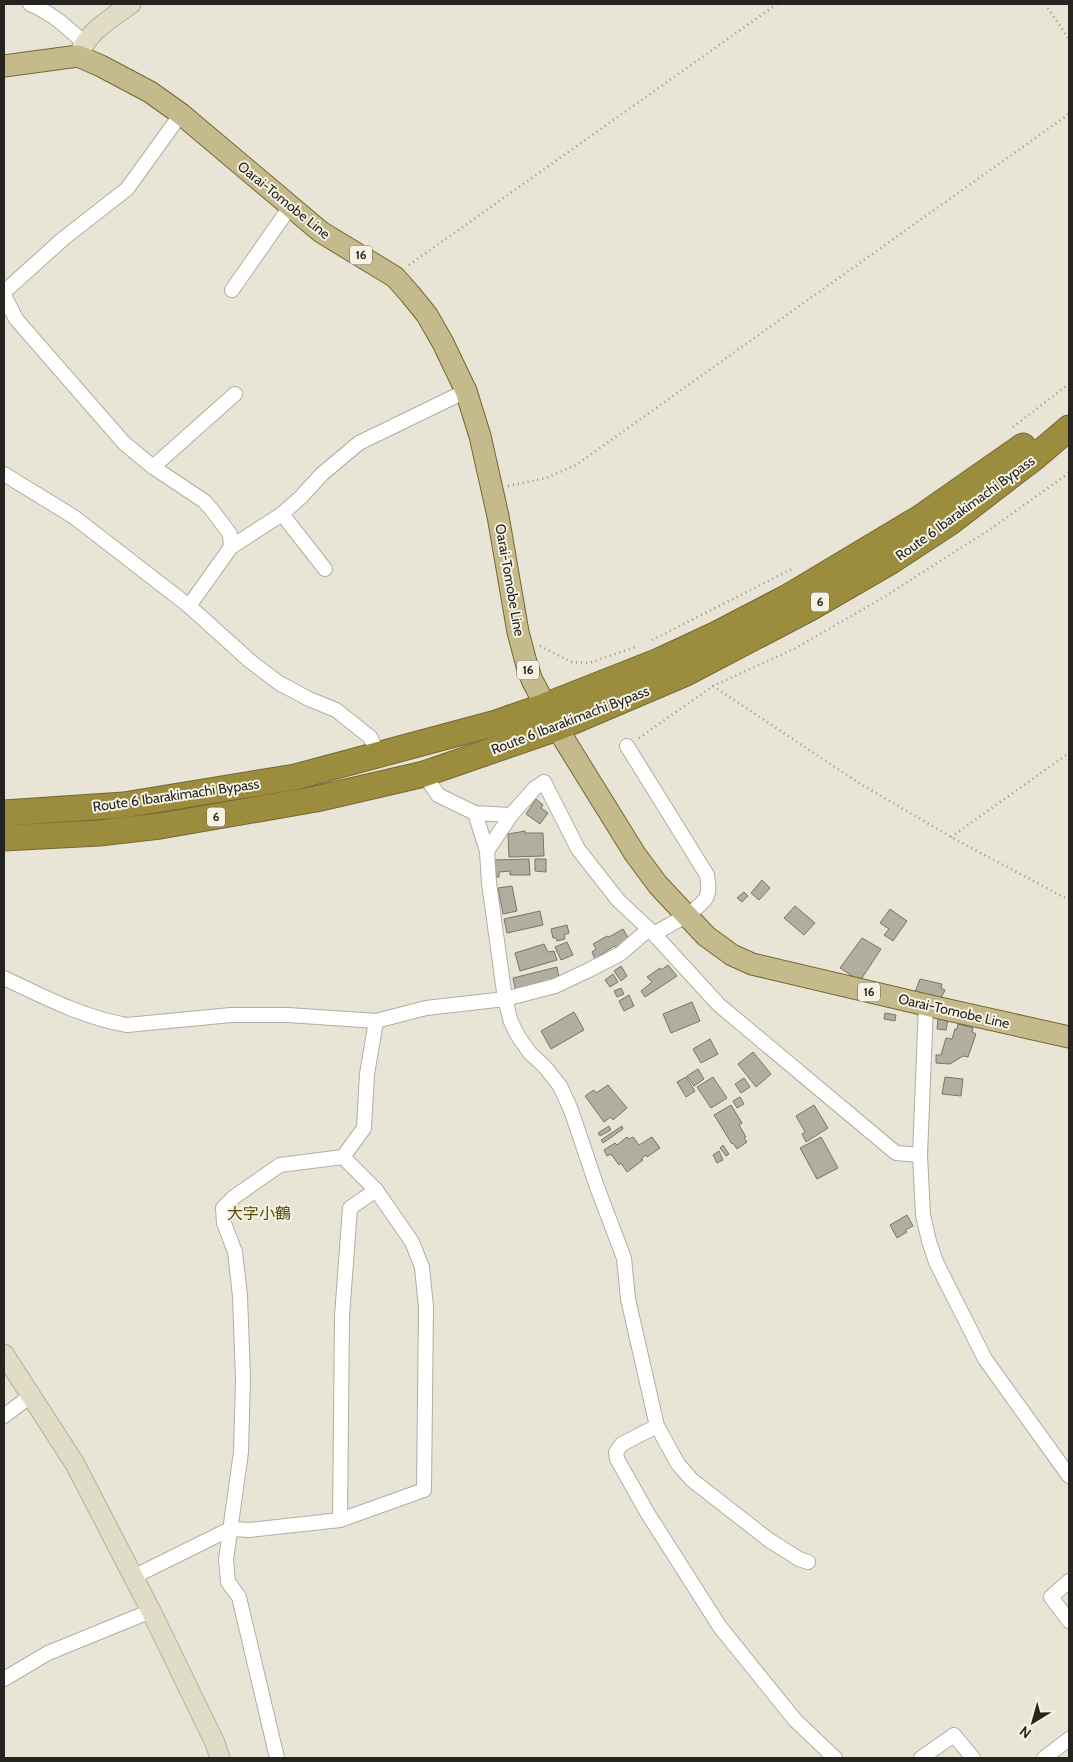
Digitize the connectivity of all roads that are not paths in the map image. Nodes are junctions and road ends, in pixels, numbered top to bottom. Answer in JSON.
{"nodes":[{"id":1,"x":30,"y":4,"type":"edge"},
{"id":2,"x":131,"y":4,"type":"edge"},
{"id":3,"x":81,"y":49,"type":"junction"},
{"id":4,"x":4,"y":66,"type":"edge"},
{"id":5,"x":181,"y":114,"type":"junction"},
{"id":6,"x":290,"y":207,"type":"junction"},
{"id":7,"x":232,"y":290,"type":"dead end"},
{"id":8,"x":4,"y":294,"type":"edge"},
{"id":9,"x":466,"y":391,"type":"junction"},
{"id":10,"x":235,"y":394,"type":"dead end"},
{"id":11,"x":1069,"y":412,"type":"edge"},
{"id":12,"x":1069,"y":428,"type":"edge"},
{"id":13,"x":153,"y":467,"type":"junction"},
{"id":14,"x":4,"y":474,"type":"edge"},
{"id":15,"x":282,"y":514,"type":"junction"},
{"id":16,"x":231,"y":547,"type":"junction"},
{"id":17,"x":325,"y":569,"type":"dead end"},
{"id":18,"x":189,"y":606,"type":"junction"},
{"id":19,"x":545,"y":706,"type":"junction"},
{"id":20,"x":556,"y":728,"type":"junction"},
{"id":21,"x":628,"y":746,"type":"road end"},
{"id":22,"x":379,"y":755,"type":"junction"},
{"id":23,"x":424,"y":774,"type":"junction"},
{"id":24,"x":475,"y":812,"type":"junction"},
{"id":25,"x":4,"y":813,"type":"edge"},
{"id":26,"x":511,"y":815,"type":"junction"},
{"id":27,"x":4,"y":838,"type":"edge"},
{"id":28,"x":487,"y":851,"type":"junction"},
{"id":29,"x":685,"y":915,"type":"junction"},
{"id":30,"x":651,"y":931,"type":"junction"},
{"id":31,"x":4,"y":978,"type":"edge"},
{"id":32,"x":505,"y":999,"type":"junction"},
{"id":33,"x":926,"y":1005,"type":"junction"},
{"id":34,"x":376,"y":1021,"type":"junction"},
{"id":35,"x":1069,"y":1037,"type":"edge"},
{"id":36,"x":920,"y":1155,"type":"junction"},
{"id":37,"x":343,"y":1157,"type":"junction"},
{"id":38,"x":376,"y":1190,"type":"junction"},
{"id":39,"x":4,"y":1354,"type":"edge"},
{"id":40,"x":32,"y":1396,"type":"junction"},
{"id":41,"x":4,"y":1416,"type":"edge"},
{"id":42,"x":657,"y":1426,"type":"junction"},
{"id":43,"x":1069,"y":1476,"type":"edge"},
{"id":44,"x":340,"y":1520,"type":"junction"},
{"id":45,"x":230,"y":1529,"type":"junction"},
{"id":46,"x":808,"y":1562,"type":"dead end"},
{"id":47,"x":133,"y":1577,"type":"junction"},
{"id":48,"x":1069,"y":1581,"type":"edge"},
{"id":49,"x":151,"y":1611,"type":"junction"},
{"id":50,"x":1069,"y":1621,"type":"edge"},
{"id":51,"x":4,"y":1679,"type":"edge"},
{"id":52,"x":1069,"y":1739,"type":"edge"},
{"id":53,"x":220,"y":1758,"type":"edge"},
{"id":54,"x":276,"y":1758,"type":"edge"},
{"id":55,"x":835,"y":1758,"type":"edge"},
{"id":56,"x":921,"y":1758,"type":"edge"},
{"id":57,"x":973,"y":1758,"type":"edge"},
{"id":58,"x":1044,"y":1758,"type":"edge"}],
"edges":[{"from":1,"to":3,"type":"street"},
{"from":2,"to":3,"type":"street"},
{"from":3,"to":4,"type":"main road"},
{"from":3,"to":5,"type":"main road","name":"Oarai-Tomobe Line","number":"16"},
{"from":5,"to":6,"type":"main road","name":"Oarai-Tomobe Line","number":"16"},
{"from":5,"to":8,"type":"street"},
{"from":6,"to":7,"type":"street"},
{"from":6,"to":9,"type":"main road","name":"Oarai-Tomobe Line","number":"16"},
{"from":8,"to":13,"type":"street"},
{"from":9,"to":15,"type":"street"},
{"from":9,"to":19,"type":"main road","name":"Oarai-Tomobe Line","number":"16"},
{"from":10,"to":13,"type":"street"},
{"from":11,"to":19,"type":"highway","name":"Route 6 Ibarakimachi Bypass"},
{"from":12,"to":20,"type":"highway","name":"Route 6 Ibarakimachi Bypass","number":"6"},
{"from":13,"to":16,"type":"street"},
{"from":14,"to":18,"type":"street"},
{"from":15,"to":16,"type":"street"},
{"from":15,"to":17,"type":"street"},
{"from":16,"to":18,"type":"street"},
{"from":18,"to":22,"type":"street"},
{"from":19,"to":20,"type":"main road","name":"Oarai-Tomobe Line","number":"16"},
{"from":19,"to":22,"type":"highway","name":"Route 6 Ibarakimachi Bypass"},
{"from":20,"to":23,"type":"highway","name":"Route 6 Ibarakimachi Bypass","number":"6"},
{"from":20,"to":29,"type":"main road","name":"Oarai-Tomobe Line","number":"16"},
{"from":21,"to":29,"type":"street"},
{"from":22,"to":25,"type":"highway","name":"Route 6 Ibarakimachi Bypass"},
{"from":23,"to":24,"type":"street"},
{"from":23,"to":27,"type":"highway","name":"Route 6 Ibarakimachi Bypass","number":"6"},
{"from":24,"to":26,"type":"street"},
{"from":24,"to":28,"type":"street"},
{"from":26,"to":28,"type":"street"},
{"from":26,"to":30,"type":"street"},
{"from":28,"to":32,"type":"street"},
{"from":29,"to":30,"type":"street"},
{"from":29,"to":33,"type":"main road","name":"Oarai-Tomobe Line","number":"16"},
{"from":30,"to":32,"type":"street"},
{"from":30,"to":36,"type":"street"},
{"from":31,"to":34,"type":"street"},
{"from":32,"to":34,"type":"street"},
{"from":32,"to":42,"type":"street"},
{"from":33,"to":35,"type":"main road","name":"Oarai-Tomobe Line","number":"16"},
{"from":33,"to":36,"type":"street"},
{"from":34,"to":37,"type":"street"},
{"from":36,"to":43,"type":"street"},
{"from":37,"to":38,"type":"street"},
{"from":37,"to":45,"type":"street"},
{"from":38,"to":44,"type":"street"},
{"from":38,"to":44,"type":"street"},
{"from":39,"to":40,"type":"street"},
{"from":40,"to":41,"type":"street"},
{"from":40,"to":47,"type":"street"},
{"from":42,"to":46,"type":"street"},
{"from":42,"to":55,"type":"street"},
{"from":44,"to":45,"type":"street"},
{"from":45,"to":47,"type":"street"},
{"from":45,"to":54,"type":"street"},
{"from":47,"to":49,"type":"street"},
{"from":48,"to":50,"type":"street"},
{"from":49,"to":51,"type":"street"},
{"from":49,"to":53,"type":"street"},
{"from":52,"to":58,"type":"street"},
{"from":56,"to":57,"type":"street"}]}
